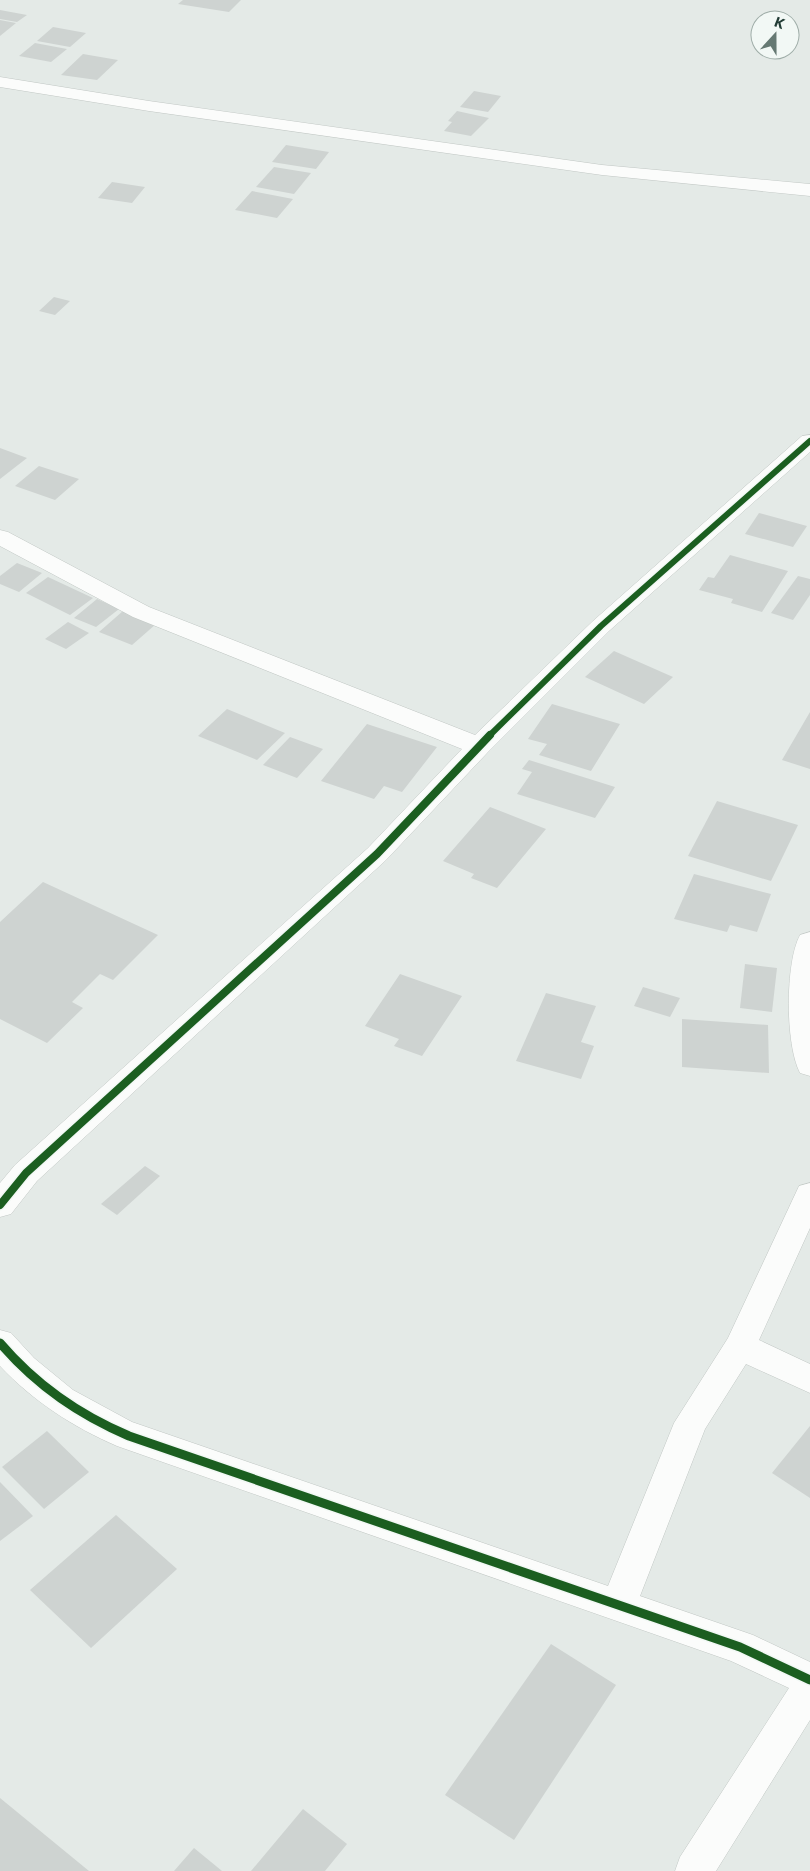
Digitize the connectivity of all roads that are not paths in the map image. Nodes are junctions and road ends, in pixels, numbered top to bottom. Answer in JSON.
{"nodes":[{"id":1,"x":0,"y":82,"type":"edge"},
{"id":2,"x":810,"y":190,"type":"edge"},
{"id":3,"x":808,"y":446,"type":"edge"},
{"id":4,"x":0,"y":537,"type":"edge"},
{"id":5,"x":479,"y":746,"type":"junction"},
{"id":6,"x":810,"y":942,"type":"edge"},
{"id":7,"x":810,"y":1065,"type":"edge"},
{"id":8,"x":810,"y":1195,"type":"edge"},
{"id":9,"x":0,"y":1205,"type":"edge"},
{"id":10,"x":0,"y":1343,"type":"edge"},
{"id":11,"x":740,"y":1346,"type":"junction"},
{"id":12,"x":810,"y":1379,"type":"edge"},
{"id":13,"x":618,"y":1606,"type":"junction"},
{"id":14,"x":810,"y":1680,"type":"edge"},
{"id":15,"x":810,"y":1687,"type":"edge"},
{"id":16,"x":694,"y":1871,"type":"edge"}],
"edges":[{"from":1,"to":2,"type":"street"},
{"from":3,"to":5,"type":"street"},
{"from":4,"to":5,"type":"street"},
{"from":5,"to":9,"type":"street"},
{"from":6,"to":7,"type":"street"},
{"from":8,"to":11,"type":"street"},
{"from":10,"to":13,"type":"street"},
{"from":11,"to":12,"type":"street"},
{"from":11,"to":13,"type":"street"},
{"from":13,"to":14,"type":"street"},
{"from":15,"to":16,"type":"street"}]}
